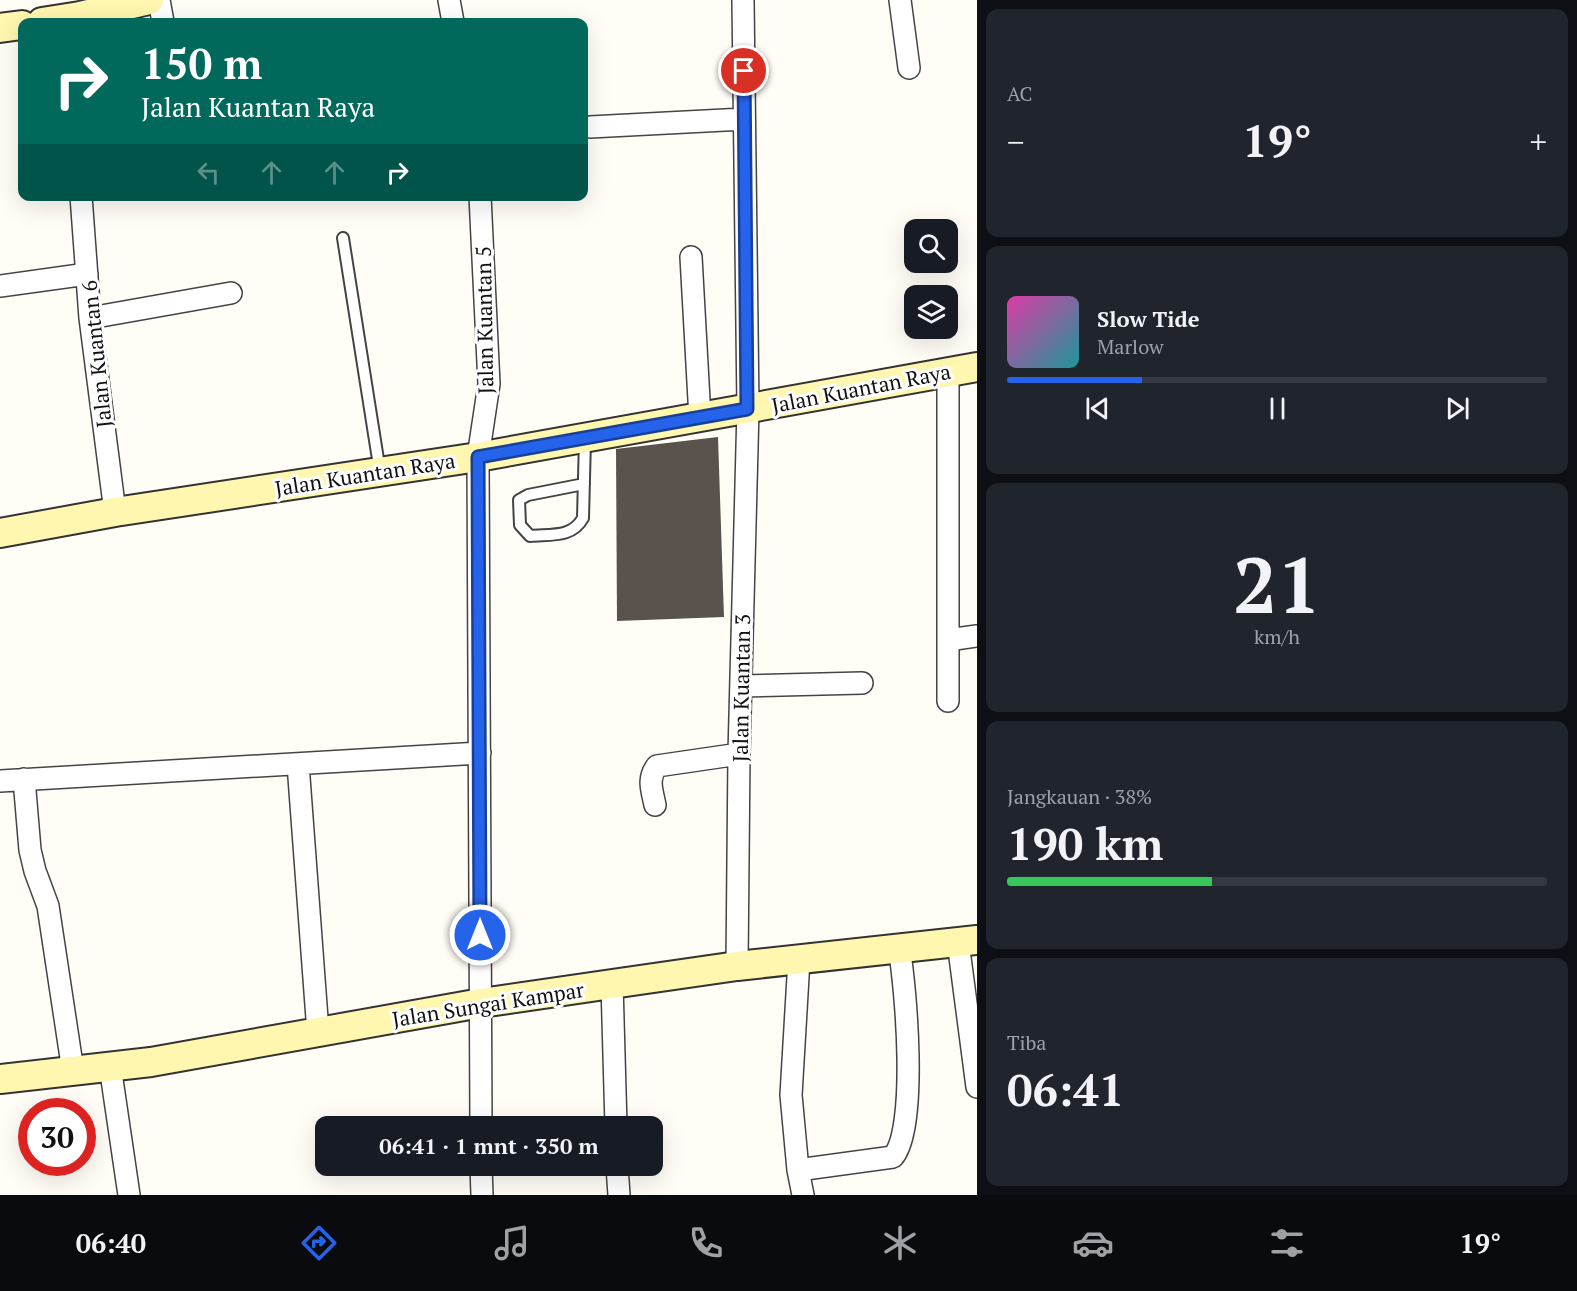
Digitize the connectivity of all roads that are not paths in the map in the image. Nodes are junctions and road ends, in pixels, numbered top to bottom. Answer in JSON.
{"nodes":[{"id":1,"x":149,"y":0,"type":"edge"},
{"id":2,"x":159,"y":0,"type":"edge"},
{"id":3,"x":450,"y":0,"type":"edge"},
{"id":4,"x":743,"y":0,"type":"edge"},
{"id":5,"x":900,"y":0,"type":"edge"},
{"id":6,"x":66,"y":16,"type":"edge"},
{"id":7,"x":162,"y":18,"type":"edge"},
{"id":8,"x":452,"y":18,"type":"edge"},
{"id":9,"x":18,"y":26,"type":"edge"},
{"id":10,"x":0,"y":28,"type":"edge"},
{"id":11,"x":909,"y":68,"type":"dead end"},
{"id":12,"x":744,"y":118,"type":"junction"},
{"id":13,"x":590,"y":127,"type":"dead end"},
{"id":14,"x":81,"y":201,"type":"edge"},
{"id":15,"x":480,"y":201,"type":"edge"},
{"id":16,"x":343,"y":238,"type":"dead end"},
{"id":17,"x":691,"y":256,"type":"dead end"},
{"id":18,"x":87,"y":274,"type":"junction"},
{"id":19,"x":0,"y":286,"type":"edge"},
{"id":20,"x":231,"y":293,"type":"dead end"},
{"id":21,"x":90,"y":318,"type":"junction"},
{"id":22,"x":977,"y":367,"type":"edge"},
{"id":23,"x":948,"y":372,"type":"junction"},
{"id":24,"x":747,"y":409,"type":"junction"},
{"id":25,"x":700,"y":418,"type":"junction"},
{"id":26,"x":585,"y":438,"type":"junction"},
{"id":27,"x":478,"y":457,"type":"junction"},
{"id":28,"x":380,"y":472,"type":"junction"},
{"id":29,"x":584,"y":484,"type":"junction"},
{"id":30,"x":115,"y":512,"type":"junction"},
{"id":31,"x":0,"y":533,"type":"edge"},
{"id":32,"x":977,"y":636,"type":"edge"},
{"id":33,"x":948,"y":640,"type":"junction"},
{"id":34,"x":862,"y":683,"type":"dead end"},
{"id":35,"x":741,"y":686,"type":"junction"},
{"id":36,"x":948,"y":701,"type":"dead end"},
{"id":37,"x":480,"y":753,"type":"junction"},
{"id":38,"x":739,"y":753,"type":"junction"},
{"id":39,"x":298,"y":764,"type":"junction"},
{"id":40,"x":24,"y":779,"type":"junction"},
{"id":41,"x":0,"y":781,"type":"edge"},
{"id":42,"x":655,"y":805,"type":"dead end"},
{"id":43,"x":967,"y":941,"type":"edge"},
{"id":44,"x":899,"y":948,"type":"junction"},
{"id":45,"x":799,"y":960,"type":"junction"},
{"id":46,"x":737,"y":966,"type":"junction"},
{"id":47,"x":612,"y":984,"type":"junction"},
{"id":48,"x":481,"y":1003,"type":"junction"},
{"id":49,"x":318,"y":1032,"type":"junction"},
{"id":50,"x":110,"y":1066,"type":"junction"},
{"id":51,"x":73,"y":1071,"type":"junction"},
{"id":52,"x":0,"y":1079,"type":"edge"},
{"id":53,"x":977,"y":1087,"type":"edge"},
{"id":54,"x":481,"y":1116,"type":"edge"},
{"id":55,"x":616,"y":1116,"type":"edge"},
{"id":56,"x":798,"y":1170,"type":"junction"},
{"id":57,"x":481,"y":1176,"type":"edge"},
{"id":58,"x":618,"y":1176,"type":"edge"},
{"id":59,"x":129,"y":1195,"type":"edge"},
{"id":60,"x":482,"y":1195,"type":"edge"},
{"id":61,"x":619,"y":1195,"type":"edge"},
{"id":62,"x":803,"y":1195,"type":"edge"}],
"edges":[{"from":1,"to":6,"type":"street"},
{"from":2,"to":7,"type":"street"},
{"from":3,"to":8,"type":"street"},
{"from":4,"to":12,"type":"street","name":"Jalan Kuantan 3"},
{"from":5,"to":11,"type":"street"},
{"from":9,"to":10,"type":"street"},
{"from":12,"to":13,"type":"street"},
{"from":12,"to":24,"type":"street","name":"Jalan Kuantan 3"},
{"from":14,"to":18,"type":"street","name":"Jalan Kuantan 6"},
{"from":15,"to":27,"type":"street","name":"Jalan Kuantan 5"},
{"from":16,"to":28,"type":"lane"},
{"from":17,"to":25,"type":"street"},
{"from":18,"to":19,"type":"street"},
{"from":18,"to":21,"type":"street","name":"Jalan Kuantan 6"},
{"from":20,"to":21,"type":"street"},
{"from":21,"to":30,"type":"street","name":"Jalan Kuantan 6"},
{"from":22,"to":23,"type":"street","name":"Jalan Kuantan Raya"},
{"from":23,"to":24,"type":"street","name":"Jalan Kuantan Raya"},
{"from":23,"to":33,"type":"street"},
{"from":24,"to":25,"type":"street","name":"Jalan Kuantan Raya"},
{"from":24,"to":35,"type":"street","name":"Jalan Kuantan 3"},
{"from":25,"to":26,"type":"street","name":"Jalan Kuantan Raya"},
{"from":26,"to":27,"type":"street","name":"Jalan Kuantan Raya"},
{"from":26,"to":29,"type":"lane"},
{"from":27,"to":28,"type":"street","name":"Jalan Kuantan Raya"},
{"from":27,"to":37,"type":"street","name":"Jalan Kuantan 5"},
{"from":28,"to":30,"type":"street","name":"Jalan Kuantan Raya"},
{"from":29,"to":29,"type":"lane"},
{"from":30,"to":31,"type":"street","name":"Jalan Kuantan Raya"},
{"from":32,"to":33,"type":"street"},
{"from":33,"to":36,"type":"street"},
{"from":34,"to":35,"type":"street"},
{"from":35,"to":38,"type":"street","name":"Jalan Kuantan 3"},
{"from":37,"to":39,"type":"street"},
{"from":37,"to":48,"type":"street","name":"Jalan Kuantan 5"},
{"from":38,"to":42,"type":"street"},
{"from":38,"to":46,"type":"street","name":"Jalan Kuantan 3"},
{"from":39,"to":40,"type":"street"},
{"from":39,"to":49,"type":"street"},
{"from":40,"to":41,"type":"street"},
{"from":40,"to":51,"type":"street"},
{"from":43,"to":44,"type":"street","name":"Jalan Sungai Kampar"},
{"from":43,"to":53,"type":"street"},
{"from":44,"to":45,"type":"street","name":"Jalan Sungai Kampar"},
{"from":44,"to":56,"type":"street"},
{"from":45,"to":46,"type":"street","name":"Jalan Sungai Kampar"},
{"from":45,"to":56,"type":"street"},
{"from":46,"to":47,"type":"street","name":"Jalan Sungai Kampar"},
{"from":47,"to":48,"type":"street","name":"Jalan Sungai Kampar"},
{"from":47,"to":55,"type":"street"},
{"from":48,"to":49,"type":"street","name":"Jalan Sungai Kampar"},
{"from":48,"to":54,"type":"street","name":"Jalan Kuantan 5"},
{"from":49,"to":50,"type":"street","name":"Jalan Sungai Kampar"},
{"from":50,"to":51,"type":"street","name":"Jalan Sungai Kampar"},
{"from":50,"to":59,"type":"street"},
{"from":51,"to":52,"type":"street","name":"Jalan Sungai Kampar"},
{"from":56,"to":62,"type":"street"},
{"from":57,"to":60,"type":"street"},
{"from":58,"to":61,"type":"street"}]}
